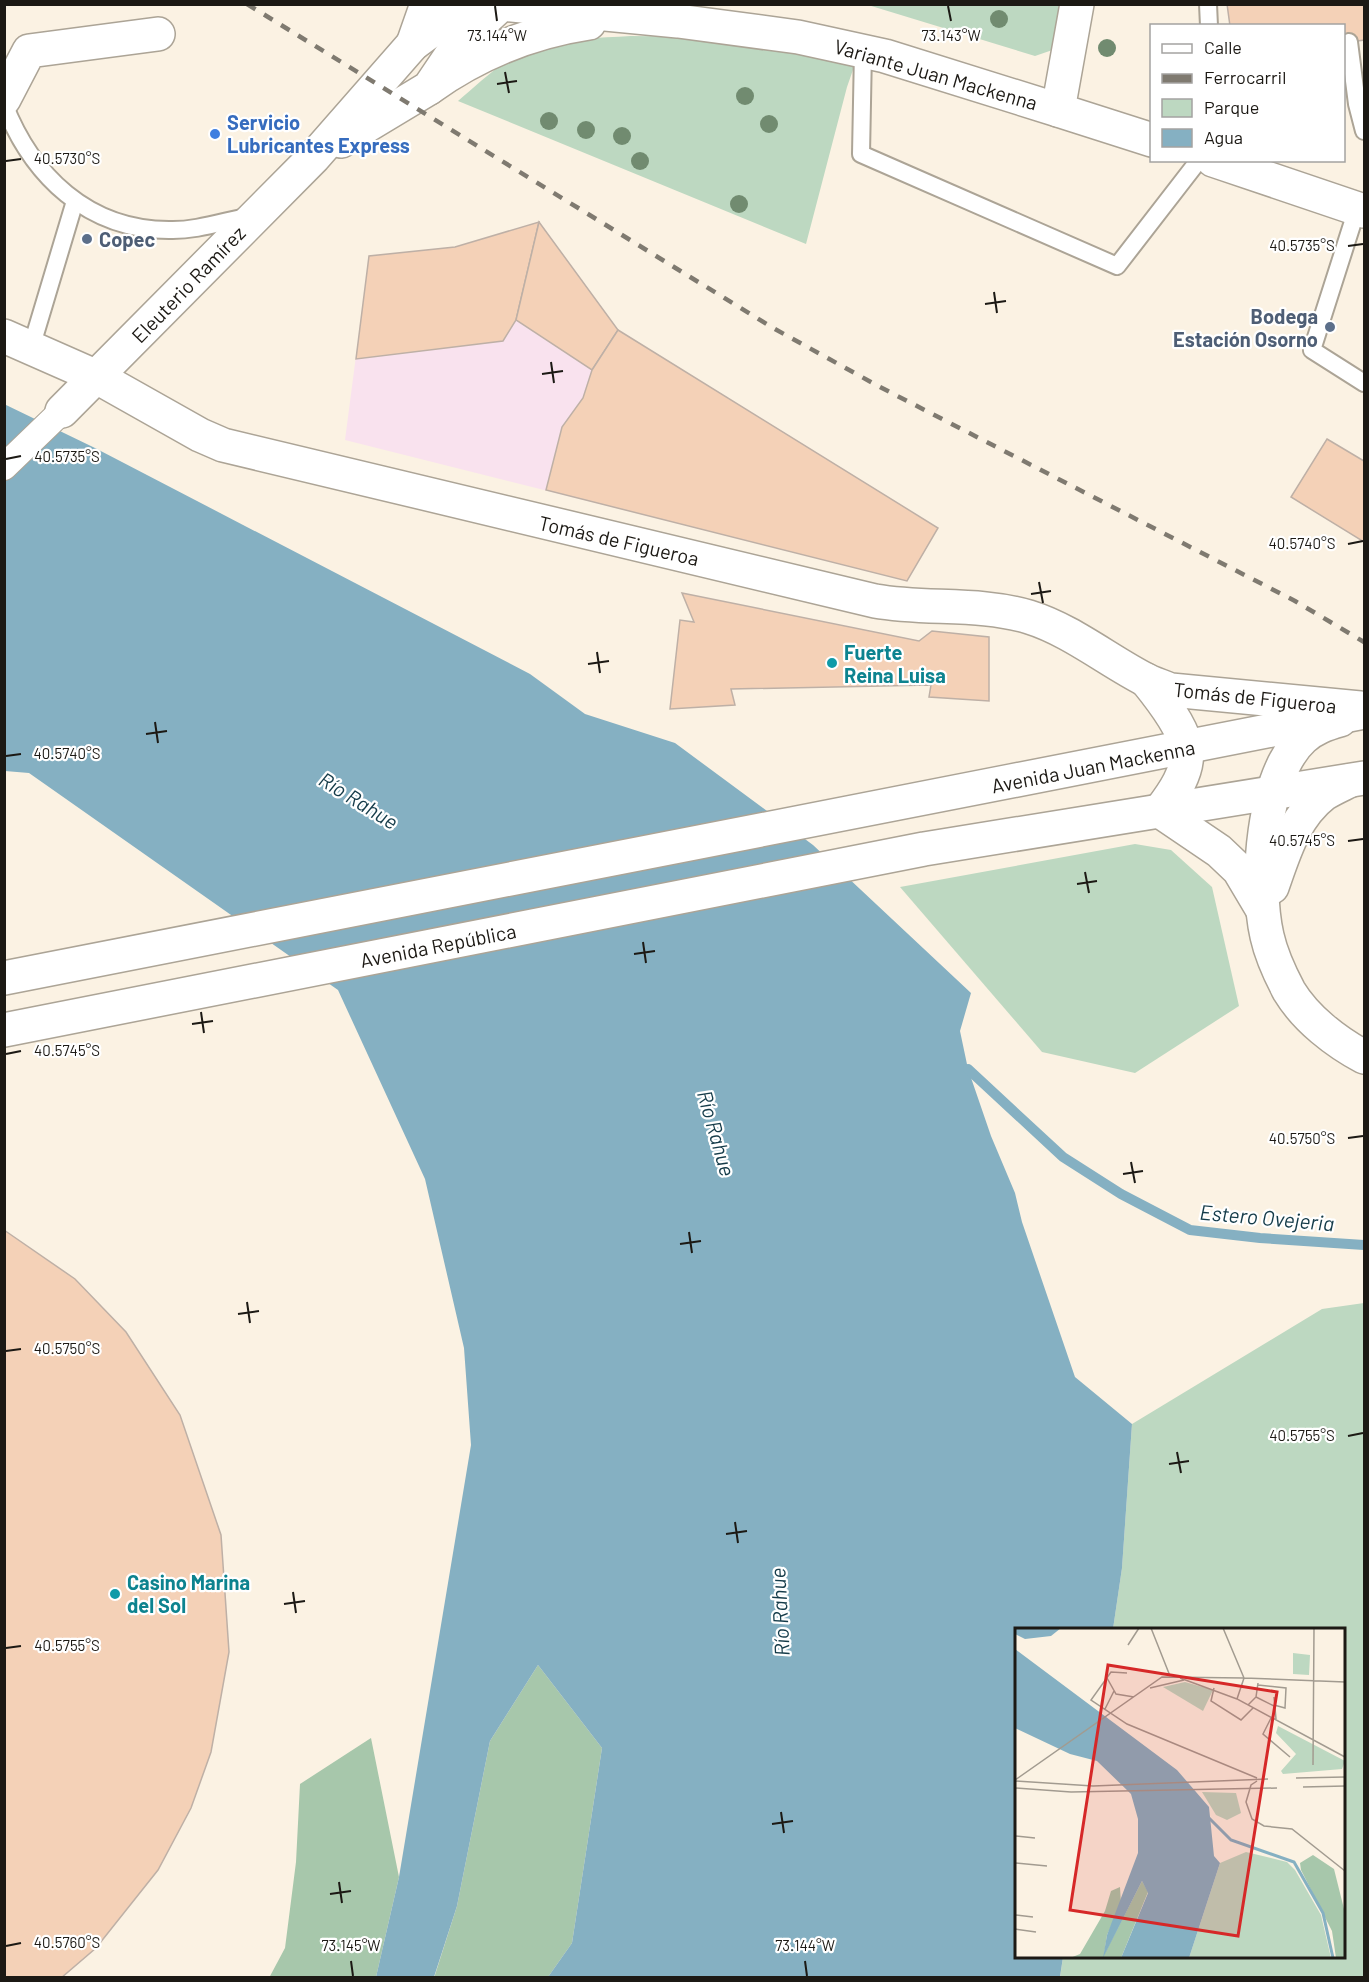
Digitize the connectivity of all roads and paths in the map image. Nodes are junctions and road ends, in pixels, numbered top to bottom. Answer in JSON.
{"nodes":[{"id":1,"x":427,"y":4,"type":"edge"},
{"id":2,"x":1077,"y":4,"type":"edge"},
{"id":3,"x":1208,"y":4,"type":"edge"},
{"id":4,"x":501,"y":5,"type":"edge"},
{"id":5,"x":678,"y":21,"type":"junction"},
{"id":6,"x":1209,"y":24,"type":"edge"},
{"id":7,"x":158,"y":34,"type":"dead end"},
{"id":8,"x":1349,"y":42,"type":"dead end"},
{"id":9,"x":413,"y":44,"type":"junction"},
{"id":10,"x":863,"y":51,"type":"junction"},
{"id":11,"x":429,"y":88,"type":"junction"},
{"id":12,"x":4,"y":99,"type":"edge"},
{"id":13,"x":4,"y":104,"type":"edge"},
{"id":14,"x":1058,"y":110,"type":"junction"},
{"id":15,"x":1358,"y":113,"type":"edge"},
{"id":16,"x":1150,"y":139,"type":"edge"},
{"id":17,"x":314,"y":157,"type":"junction"},
{"id":18,"x":1197,"y":162,"type":"edge"},
{"id":19,"x":1218,"y":162,"type":"edge"},
{"id":20,"x":75,"y":201,"type":"junction"},
{"id":21,"x":1361,"y":210,"type":"edge"},
{"id":22,"x":256,"y":215,"type":"junction"},
{"id":23,"x":18,"y":342,"type":"edge"},
{"id":24,"x":97,"y":377,"type":"junction"},
{"id":25,"x":1365,"y":383,"type":"edge"},
{"id":26,"x":63,"y":411,"type":"joint"},
{"id":27,"x":4,"y":467,"type":"edge"},
{"id":28,"x":1146,"y":680,"type":"junction"},
{"id":29,"x":1365,"y":711,"type":"edge"},
{"id":30,"x":1186,"y":748,"type":"junction"},
{"id":31,"x":1357,"y":780,"type":"edge"},
{"id":32,"x":1274,"y":793,"type":"junction"},
{"id":33,"x":1160,"y":811,"type":"junction"},
{"id":34,"x":1263,"y":911,"type":"junction"},
{"id":35,"x":4,"y":978,"type":"edge"},
{"id":36,"x":4,"y":1030,"type":"edge"},
{"id":37,"x":1365,"y":1057,"type":"edge"}],
"edges":[{"from":1,"to":9,"type":"street"},
{"from":2,"to":14,"type":"street"},
{"from":3,"to":6,"type":"lane"},
{"from":4,"to":5,"type":"street","name":"Variante Juan Mackenna"},
{"from":4,"to":9,"type":"street","name":"Eleuterio Ramírez"},
{"from":4,"to":11,"type":"street","name":"Eleuterio Ramírez"},
{"from":5,"to":10,"type":"street","name":"Variante Juan Mackenna"},
{"from":5,"to":11,"type":"street"},
{"from":7,"to":12,"type":"street"},
{"from":8,"to":15,"type":"lane"},
{"from":9,"to":17,"type":"street","name":"Eleuterio Ramírez"},
{"from":10,"to":14,"type":"street","name":"Variante Juan Mackenna"},
{"from":10,"to":18,"type":"lane"},
{"from":11,"to":17,"type":"street","name":"Eleuterio Ramírez"},
{"from":13,"to":20,"type":"lane"},
{"from":14,"to":16,"type":"street","name":"Variante Juan Mackenna"},
{"from":17,"to":22,"type":"street","name":"Eleuterio Ramírez"},
{"from":19,"to":21,"type":"street"},
{"from":20,"to":22,"type":"lane"},
{"from":20,"to":23,"type":"lane"},
{"from":21,"to":25,"type":"lane"},
{"from":22,"to":24,"type":"street","name":"Eleuterio Ramírez"},
{"from":23,"to":24,"type":"street","name":"Tomás de Figueroa"},
{"from":24,"to":26,"type":"street","name":"Eleuterio Ramírez"},
{"from":24,"to":28,"type":"street","name":"Tomás de Figueroa"},
{"from":26,"to":27,"type":"street"},
{"from":28,"to":29,"type":"street","name":"Tomás de Figueroa"},
{"from":28,"to":30,"type":"street","name":"Tomás de Figueroa"},
{"from":29,"to":30,"type":"street","name":"Avenida Juan Mackenna"},
{"from":29,"to":32,"type":"street","name":"Tomás de Figueroa"},
{"from":30,"to":33,"type":"street"},
{"from":30,"to":35,"type":"street","name":"Avenida Juan Mackenna"},
{"from":31,"to":32,"type":"street"},
{"from":31,"to":34,"type":"street"},
{"from":32,"to":33,"type":"street"},
{"from":32,"to":34,"type":"street","name":"Tomás de Figueroa"},
{"from":33,"to":34,"type":"street","name":"Tomás de Figueroa"},
{"from":33,"to":36,"type":"street","name":"Avenida República"},
{"from":34,"to":37,"type":"street","name":"Tomás de Figueroa"}]}
